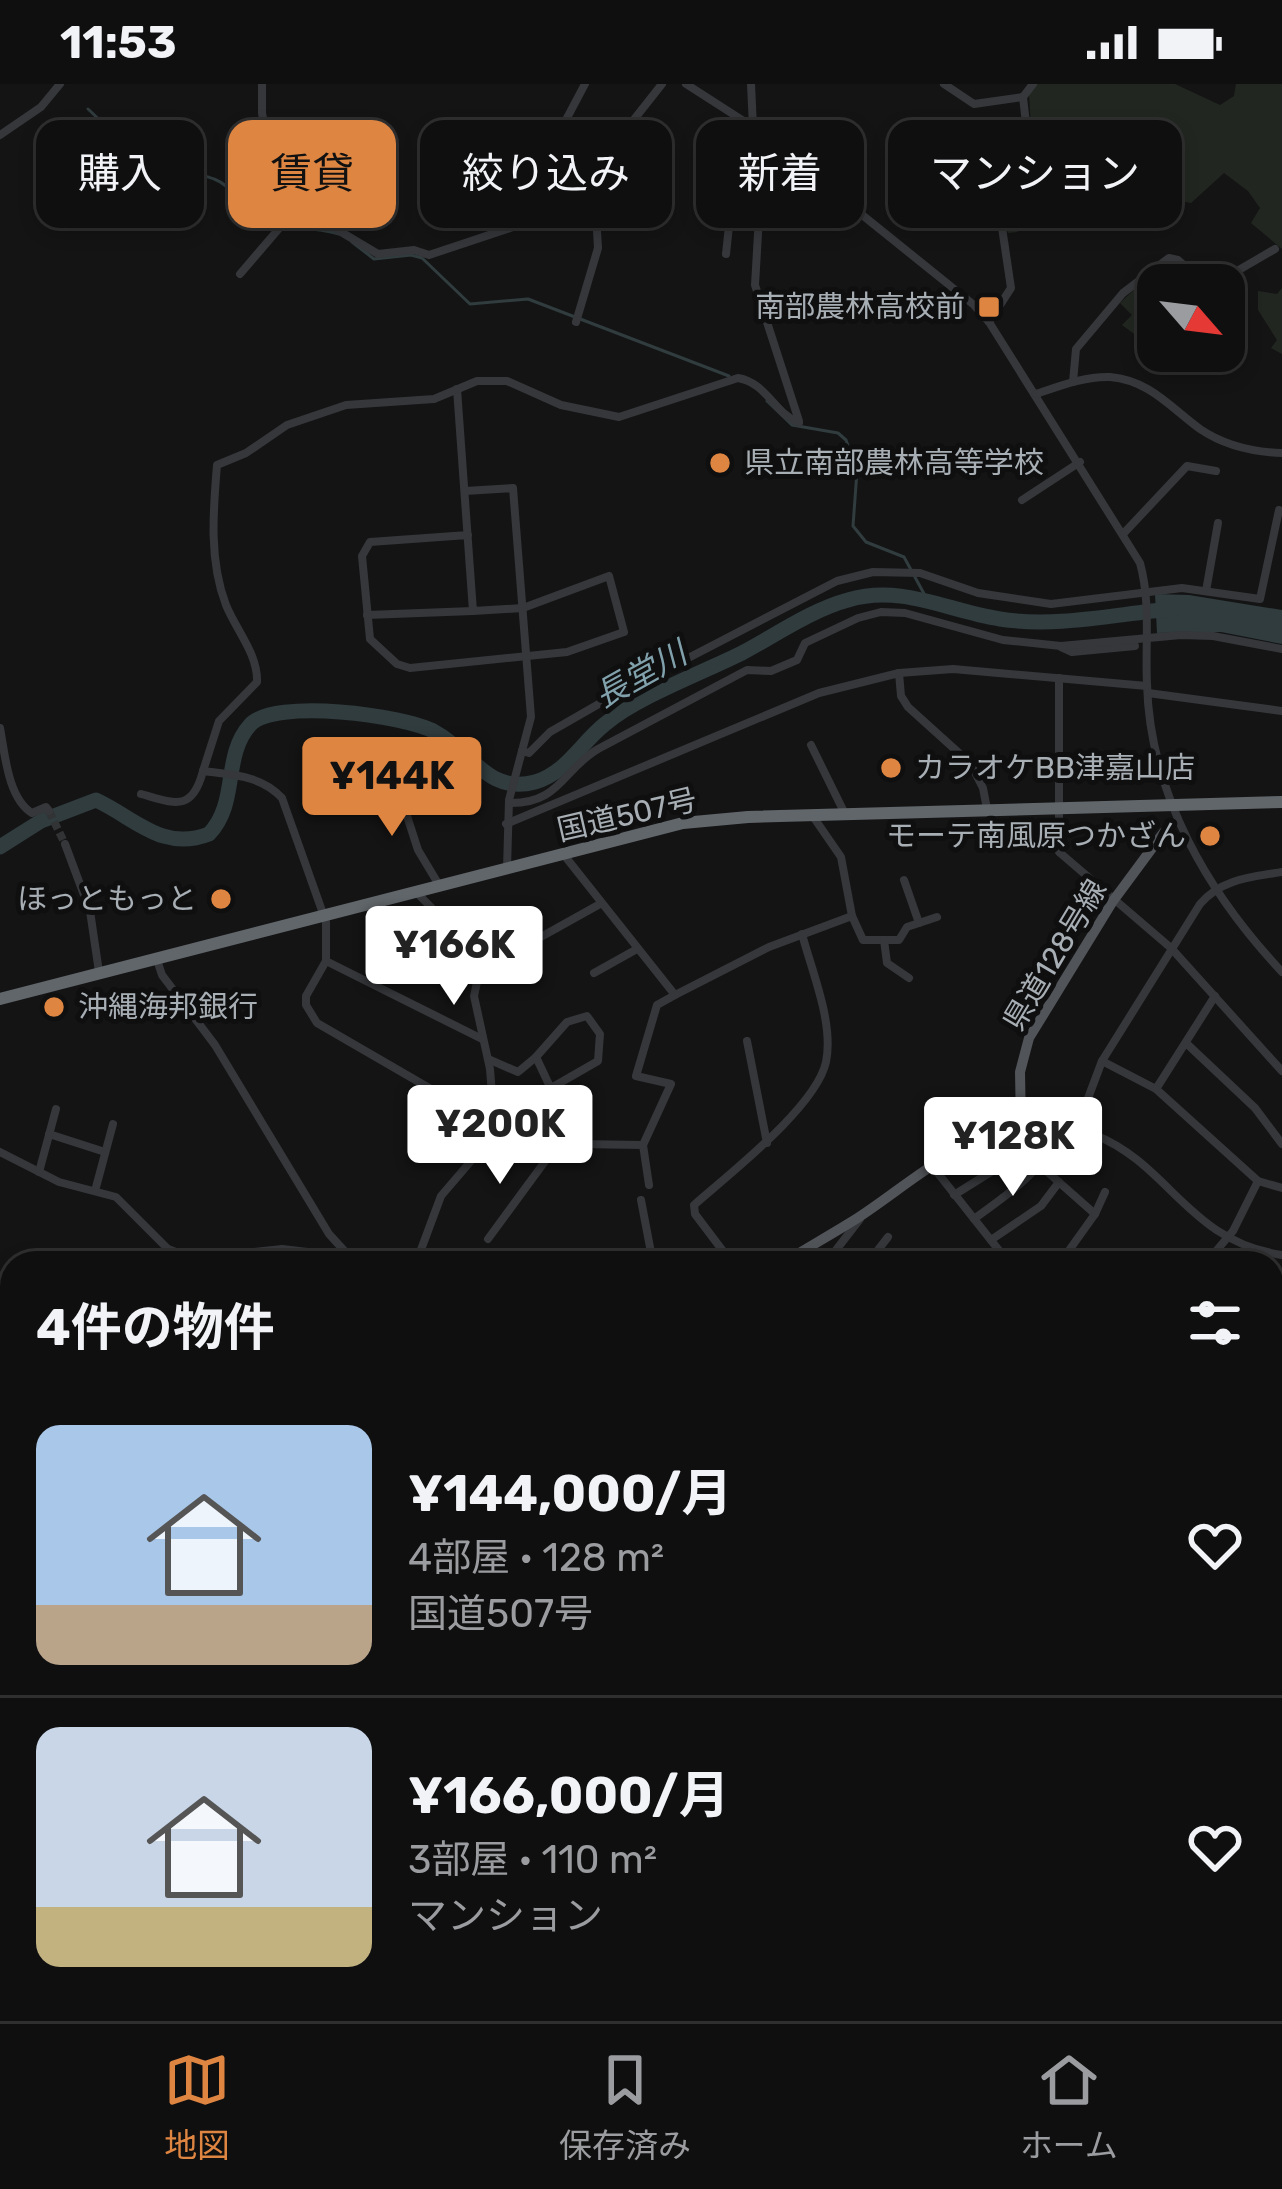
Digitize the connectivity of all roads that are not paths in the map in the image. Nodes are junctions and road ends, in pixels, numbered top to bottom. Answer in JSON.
{"nodes":[{"id":1,"x":60,"y":84,"type":"edge"},
{"id":2,"x":262,"y":84,"type":"edge"},
{"id":3,"x":585,"y":84,"type":"edge"},
{"id":4,"x":662,"y":84,"type":"edge"},
{"id":5,"x":686,"y":84,"type":"edge"},
{"id":6,"x":751,"y":84,"type":"edge"},
{"id":7,"x":944,"y":84,"type":"edge"},
{"id":8,"x":1033,"y":84,"type":"edge"},
{"id":9,"x":1024,"y":98,"type":"junction"},
{"id":10,"x":263,"y":120,"type":"edge"},
{"id":11,"x":566,"y":120,"type":"edge"},
{"id":12,"x":634,"y":120,"type":"edge"},
{"id":13,"x":743,"y":120,"type":"edge"},
{"id":14,"x":749,"y":120,"type":"edge"},
{"id":15,"x":0,"y":135,"type":"edge"},
{"id":16,"x":864,"y":219,"type":"edge"},
{"id":17,"x":279,"y":228,"type":"edge"},
{"id":18,"x":334,"y":228,"type":"edge"},
{"id":19,"x":510,"y":228,"type":"edge"},
{"id":20,"x":597,"y":228,"type":"edge"},
{"id":21,"x":729,"y":228,"type":"edge"},
{"id":22,"x":758,"y":228,"type":"edge"},
{"id":23,"x":1275,"y":249,"type":"dead end"},
{"id":24,"x":726,"y":254,"type":"dead end"},
{"id":25,"x":1245,"y":266,"type":"edge"},
{"id":26,"x":240,"y":274,"type":"dead end"},
{"id":27,"x":1137,"y":282,"type":"edge"},
{"id":28,"x":577,"y":318,"type":"dead end"},
{"id":29,"x":989,"y":322,"type":"junction"},
{"id":30,"x":1073,"y":382,"type":"junction"},
{"id":31,"x":458,"y":389,"type":"junction"},
{"id":32,"x":1036,"y":394,"type":"junction"},
{"id":33,"x":1282,"y":453,"type":"edge"},
{"id":34,"x":1079,"y":462,"type":"junction"},
{"id":35,"x":1216,"y":471,"type":"dead end"},
{"id":36,"x":465,"y":491,"type":"junction"},
{"id":37,"x":1022,"y":500,"type":"dead end"},
{"id":38,"x":1279,"y":510,"type":"dead end"},
{"id":39,"x":1218,"y":523,"type":"dead end"},
{"id":40,"x":1124,"y":533,"type":"junction"},
{"id":41,"x":468,"y":535,"type":"junction"},
{"id":42,"x":1206,"y":591,"type":"junction"},
{"id":43,"x":1146,"y":593,"type":"junction"},
{"id":44,"x":523,"y":608,"type":"junction"},
{"id":45,"x":473,"y":611,"type":"junction"},
{"id":46,"x":367,"y":615,"type":"junction"},
{"id":47,"x":1148,"y":637,"type":"junction"},
{"id":48,"x":1135,"y":646,"type":"dead end"},
{"id":49,"x":1096,"y":648,"type":"junction"},
{"id":50,"x":1282,"y":649,"type":"edge"},
{"id":51,"x":527,"y":658,"type":"junction"},
{"id":52,"x":899,"y":673,"type":"junction"},
{"id":53,"x":1060,"y":678,"type":"junction"},
{"id":54,"x":1147,"y":689,"type":"junction"},
{"id":55,"x":1282,"y":712,"type":"edge"},
{"id":56,"x":0,"y":728,"type":"edge"},
{"id":57,"x":812,"y":746,"type":"dead end"},
{"id":58,"x":521,"y":753,"type":"junction"},
{"id":59,"x":203,"y":771,"type":"junction"},
{"id":60,"x":365,"y":775,"type":"dead end"},
{"id":61,"x":141,"y":794,"type":"dead end"},
{"id":62,"x":509,"y":801,"type":"junction"},
{"id":63,"x":1282,"y":802,"type":"edge"},
{"id":64,"x":1172,"y":805,"type":"junction"},
{"id":65,"x":1060,"y":808,"type":"junction"},
{"id":66,"x":986,"y":810,"type":"junction"},
{"id":67,"x":49,"y":811,"type":"tunnel mouth"},
{"id":68,"x":845,"y":814,"type":"junction"},
{"id":69,"x":812,"y":815,"type":"junction"},
{"id":70,"x":506,"y":824,"type":"junction"},
{"id":71,"x":1164,"y":832,"type":"dead end"},
{"id":72,"x":65,"y":844,"type":"tunnel mouth"},
{"id":73,"x":563,"y":854,"type":"junction"},
{"id":74,"x":506,"y":868,"type":"junction"},
{"id":75,"x":1281,"y":873,"type":"edge"},
{"id":76,"x":904,"y":880,"type":"dead end"},
{"id":77,"x":439,"y":885,"type":"junction"},
{"id":78,"x":1213,"y":889,"type":"junction"},
{"id":79,"x":415,"y":891,"type":"junction"},
{"id":80,"x":1114,"y":902,"type":"junction"},
{"id":81,"x":600,"y":904,"type":"junction"},
{"id":82,"x":321,"y":915,"type":"junction"},
{"id":83,"x":852,"y":916,"type":"junction"},
{"id":84,"x":937,"y":917,"type":"dead end"},
{"id":85,"x":919,"y":923,"type":"junction"},
{"id":86,"x":802,"y":934,"type":"junction"},
{"id":87,"x":539,"y":938,"type":"dead end"},
{"id":88,"x":884,"y":940,"type":"junction"},
{"id":89,"x":1171,"y":948,"type":"junction"},
{"id":90,"x":637,"y":949,"type":"junction"},
{"id":91,"x":157,"y":958,"type":"junction"},
{"id":92,"x":326,"y":961,"type":"junction"},
{"id":93,"x":99,"y":971,"type":"junction"},
{"id":94,"x":594,"y":973,"type":"dead end"},
{"id":95,"x":1282,"y":973,"type":"edge"},
{"id":96,"x":909,"y":978,"type":"dead end"},
{"id":97,"x":675,"y":995,"type":"junction"},
{"id":98,"x":1215,"y":996,"type":"junction"},
{"id":99,"x":0,"y":999,"type":"edge"},
{"id":100,"x":483,"y":1040,"type":"junction"},
{"id":101,"x":747,"y":1041,"type":"dead end"},
{"id":102,"x":1186,"y":1042,"type":"junction"},
{"id":103,"x":536,"y":1057,"type":"junction"},
{"id":104,"x":488,"y":1059,"type":"junction"},
{"id":105,"x":1102,"y":1061,"type":"junction"},
{"id":106,"x":1282,"y":1071,"type":"edge"},
{"id":107,"x":550,"y":1088,"type":"junction"},
{"id":108,"x":1156,"y":1089,"type":"junction"},
{"id":109,"x":56,"y":1109,"type":"dead end"},
{"id":110,"x":113,"y":1124,"type":"dead end"},
{"id":111,"x":1056,"y":1126,"type":"junction"},
{"id":112,"x":1014,"y":1128,"type":"junction"},
{"id":113,"x":1076,"y":1130,"type":"junction"},
{"id":114,"x":495,"y":1133,"type":"junction"},
{"id":115,"x":49,"y":1134,"type":"junction"},
{"id":116,"x":766,"y":1143,"type":"junction"},
{"id":117,"x":577,"y":1144,"type":"junction"},
{"id":118,"x":1282,"y":1144,"type":"edge"},
{"id":119,"x":643,"y":1145,"type":"junction"},
{"id":120,"x":1018,"y":1146,"type":"junction"},
{"id":121,"x":0,"y":1152,"type":"edge"},
{"id":122,"x":105,"y":1152,"type":"junction"},
{"id":123,"x":546,"y":1160,"type":"junction"},
{"id":124,"x":1039,"y":1164,"type":"junction"},
{"id":125,"x":933,"y":1167,"type":"junction"},
{"id":126,"x":39,"y":1172,"type":"junction"},
{"id":127,"x":1258,"y":1181,"type":"junction"},
{"id":128,"x":1059,"y":1182,"type":"junction"},
{"id":129,"x":649,"y":1185,"type":"dead end"},
{"id":130,"x":1282,"y":1188,"type":"edge"},
{"id":131,"x":95,"y":1191,"type":"junction"},
{"id":132,"x":1106,"y":1192,"type":"dead end"},
{"id":133,"x":954,"y":1196,"type":"junction"},
{"id":134,"x":641,"y":1200,"type":"dead end"},
{"id":135,"x":865,"y":1213,"type":"junction"},
{"id":136,"x":1094,"y":1214,"type":"junction"},
{"id":137,"x":974,"y":1219,"type":"junction"},
{"id":138,"x":888,"y":1237,"type":"dead end"},
{"id":139,"x":488,"y":1239,"type":"dead end"},
{"id":140,"x":1226,"y":1239,"type":"junction"},
{"id":141,"x":991,"y":1240,"type":"junction"},
{"id":142,"x":167,"y":1249,"type":"junction"},
{"id":143,"x":164,"y":1251,"type":"edge"},
{"id":144,"x":175,"y":1251,"type":"edge"},
{"id":145,"x":257,"y":1251,"type":"edge"},
{"id":146,"x":299,"y":1251,"type":"edge"},
{"id":147,"x":345,"y":1251,"type":"edge"},
{"id":148,"x":420,"y":1251,"type":"edge"},
{"id":149,"x":648,"y":1251,"type":"edge"},
{"id":150,"x":723,"y":1251,"type":"edge"},
{"id":151,"x":803,"y":1251,"type":"edge"},
{"id":152,"x":835,"y":1251,"type":"edge"},
{"id":153,"x":877,"y":1251,"type":"edge"},
{"id":154,"x":1000,"y":1251,"type":"edge"},
{"id":155,"x":1068,"y":1251,"type":"edge"},
{"id":156,"x":1216,"y":1251,"type":"edge"},
{"id":157,"x":1268,"y":1251,"type":"edge"}],
"edges":[{"from":1,"to":15,"type":"street"},
{"from":2,"to":10,"type":"street"},
{"from":3,"to":11,"type":"street"},
{"from":4,"to":12,"type":"street"},
{"from":5,"to":13,"type":"street"},
{"from":6,"to":14,"type":"street"},
{"from":7,"to":9,"type":"street"},
{"from":8,"to":9,"type":"street"},
{"from":9,"to":29,"type":"street"},
{"from":16,"to":29,"type":"street"},
{"from":17,"to":26,"type":"street"},
{"from":18,"to":19,"type":"street"},
{"from":20,"to":28,"type":"street"},
{"from":21,"to":24,"type":"street"},
{"from":22,"to":31,"type":"street"},
{"from":23,"to":25,"type":"street"},
{"from":27,"to":30,"type":"street"},
{"from":29,"to":32,"type":"street"},
{"from":30,"to":32,"type":"street"},
{"from":30,"to":33,"type":"street"},
{"from":31,"to":36,"type":"street"},
{"from":31,"to":59,"type":"street"},
{"from":32,"to":34,"type":"street"},
{"from":34,"to":37,"type":"street"},
{"from":34,"to":40,"type":"street"},
{"from":35,"to":40,"type":"street"},
{"from":36,"to":41,"type":"street"},
{"from":36,"to":44,"type":"street"},
{"from":38,"to":42,"type":"street"},
{"from":39,"to":42,"type":"street"},
{"from":40,"to":43,"type":"street"},
{"from":41,"to":45,"type":"street"},
{"from":41,"to":46,"type":"street"},
{"from":42,"to":43,"type":"street"},
{"from":43,"to":47,"type":"street"},
{"from":43,"to":58,"type":"street"},
{"from":44,"to":45,"type":"street"},
{"from":44,"to":51,"type":"street"},
{"from":44,"to":51,"type":"street"},
{"from":45,"to":46,"type":"street"},
{"from":46,"to":51,"type":"street"},
{"from":47,"to":49,"type":"street"},
{"from":47,"to":50,"type":"street"},
{"from":47,"to":54,"type":"street"},
{"from":48,"to":49,"type":"street"},
{"from":49,"to":62,"type":"street"},
{"from":51,"to":58,"type":"street"},
{"from":52,"to":53,"type":"street"},
{"from":52,"to":66,"type":"street"},
{"from":52,"to":70,"type":"street"},
{"from":53,"to":54,"type":"street"},
{"from":53,"to":65,"type":"street"},
{"from":54,"to":55,"type":"street"},
{"from":54,"to":64,"type":"street"},
{"from":56,"to":67,"type":"street"},
{"from":57,"to":68,"type":"street"},
{"from":58,"to":62,"type":"street"},
{"from":59,"to":61,"type":"street"},
{"from":59,"to":82,"type":"street"},
{"from":60,"to":77,"type":"street"},
{"from":62,"to":70,"type":"street"},
{"from":63,"to":64,"type":"highway","name":"国道507号"},
{"from":64,"to":65,"type":"highway","name":"国道507号"},
{"from":64,"to":78,"type":"street"},
{"from":65,"to":66,"type":"highway","name":"国道507号"},
{"from":65,"to":80,"type":"street"},
{"from":66,"to":68,"type":"highway","name":"国道507号"},
{"from":68,"to":69,"type":"highway","name":"国道507号"},
{"from":69,"to":73,"type":"highway","name":"国道507号"},
{"from":69,"to":83,"type":"street"},
{"from":70,"to":74,"type":"street"},
{"from":71,"to":80,"type":"main road","name":"県道128号線"},
{"from":72,"to":93,"type":"street"},
{"from":73,"to":74,"type":"highway","name":"国道507号"},
{"from":73,"to":81,"type":"street"},
{"from":74,"to":77,"type":"highway","name":"国道507号"},
{"from":75,"to":78,"type":"street"},
{"from":76,"to":85,"type":"street"},
{"from":77,"to":79,"type":"highway","name":"国道507号"},
{"from":78,"to":89,"type":"street"},
{"from":78,"to":95,"type":"street"},
{"from":79,"to":82,"type":"highway","name":"国道507号"},
{"from":79,"to":100,"type":"street"},
{"from":80,"to":89,"type":"street"},
{"from":80,"to":112,"type":"main road","name":"県道128号線"},
{"from":81,"to":87,"type":"street"},
{"from":81,"to":90,"type":"street"},
{"from":82,"to":91,"type":"highway","name":"国道507号"},
{"from":82,"to":92,"type":"street"},
{"from":83,"to":86,"type":"street"},
{"from":83,"to":88,"type":"street"},
{"from":84,"to":85,"type":"street"},
{"from":85,"to":88,"type":"street"},
{"from":86,"to":97,"type":"street"},
{"from":86,"to":116,"type":"street"},
{"from":88,"to":96,"type":"street"},
{"from":89,"to":98,"type":"street"},
{"from":89,"to":105,"type":"street"},
{"from":90,"to":94,"type":"street"},
{"from":90,"to":97,"type":"street"},
{"from":91,"to":93,"type":"highway","name":"国道507号"},
{"from":91,"to":147,"type":"street"},
{"from":92,"to":100,"type":"street"},
{"from":92,"to":114,"type":"street"},
{"from":93,"to":99,"type":"highway","name":"国道507号"},
{"from":97,"to":119,"type":"street"},
{"from":98,"to":102,"type":"street"},
{"from":98,"to":106,"type":"street"},
{"from":100,"to":104,"type":"street"},
{"from":101,"to":116,"type":"street"},
{"from":102,"to":108,"type":"street"},
{"from":102,"to":118,"type":"street"},
{"from":103,"to":104,"type":"street"},
{"from":103,"to":107,"type":"street"},
{"from":103,"to":107,"type":"street"},
{"from":104,"to":114,"type":"street"},
{"from":105,"to":108,"type":"street"},
{"from":105,"to":113,"type":"street"},
{"from":107,"to":117,"type":"street"},
{"from":108,"to":127,"type":"street"},
{"from":109,"to":115,"type":"street"},
{"from":110,"to":122,"type":"street"},
{"from":111,"to":112,"type":"street"},
{"from":111,"to":113,"type":"street"},
{"from":111,"to":124,"type":"street"},
{"from":112,"to":120,"type":"street"},
{"from":112,"to":125,"type":"main road"},
{"from":113,"to":140,"type":"street"},
{"from":114,"to":123,"type":"street"},
{"from":114,"to":148,"type":"street"},
{"from":115,"to":122,"type":"street"},
{"from":115,"to":126,"type":"street"},
{"from":116,"to":150,"type":"street"},
{"from":117,"to":119,"type":"street"},
{"from":117,"to":123,"type":"street"},
{"from":119,"to":129,"type":"street"},
{"from":120,"to":124,"type":"street"},
{"from":120,"to":133,"type":"street"},
{"from":121,"to":126,"type":"street"},
{"from":122,"to":131,"type":"street"},
{"from":123,"to":139,"type":"street"},
{"from":124,"to":128,"type":"street"},
{"from":124,"to":137,"type":"street"},
{"from":125,"to":133,"type":"street"},
{"from":125,"to":135,"type":"main road"},
{"from":126,"to":131,"type":"street"},
{"from":127,"to":130,"type":"street"},
{"from":127,"to":140,"type":"street"},
{"from":128,"to":136,"type":"street"},
{"from":128,"to":141,"type":"street"},
{"from":131,"to":142,"type":"street"},
{"from":132,"to":136,"type":"street"},
{"from":133,"to":137,"type":"street"},
{"from":134,"to":149,"type":"street"},
{"from":135,"to":151,"type":"main road"},
{"from":135,"to":152,"type":"street"},
{"from":136,"to":155,"type":"street"},
{"from":137,"to":141,"type":"street"},
{"from":138,"to":153,"type":"street"},
{"from":140,"to":156,"type":"street"},
{"from":140,"to":157,"type":"street"},
{"from":141,"to":154,"type":"street"},
{"from":142,"to":143,"type":"street"},
{"from":142,"to":144,"type":"street"},
{"from":145,"to":146,"type":"street"}]}
